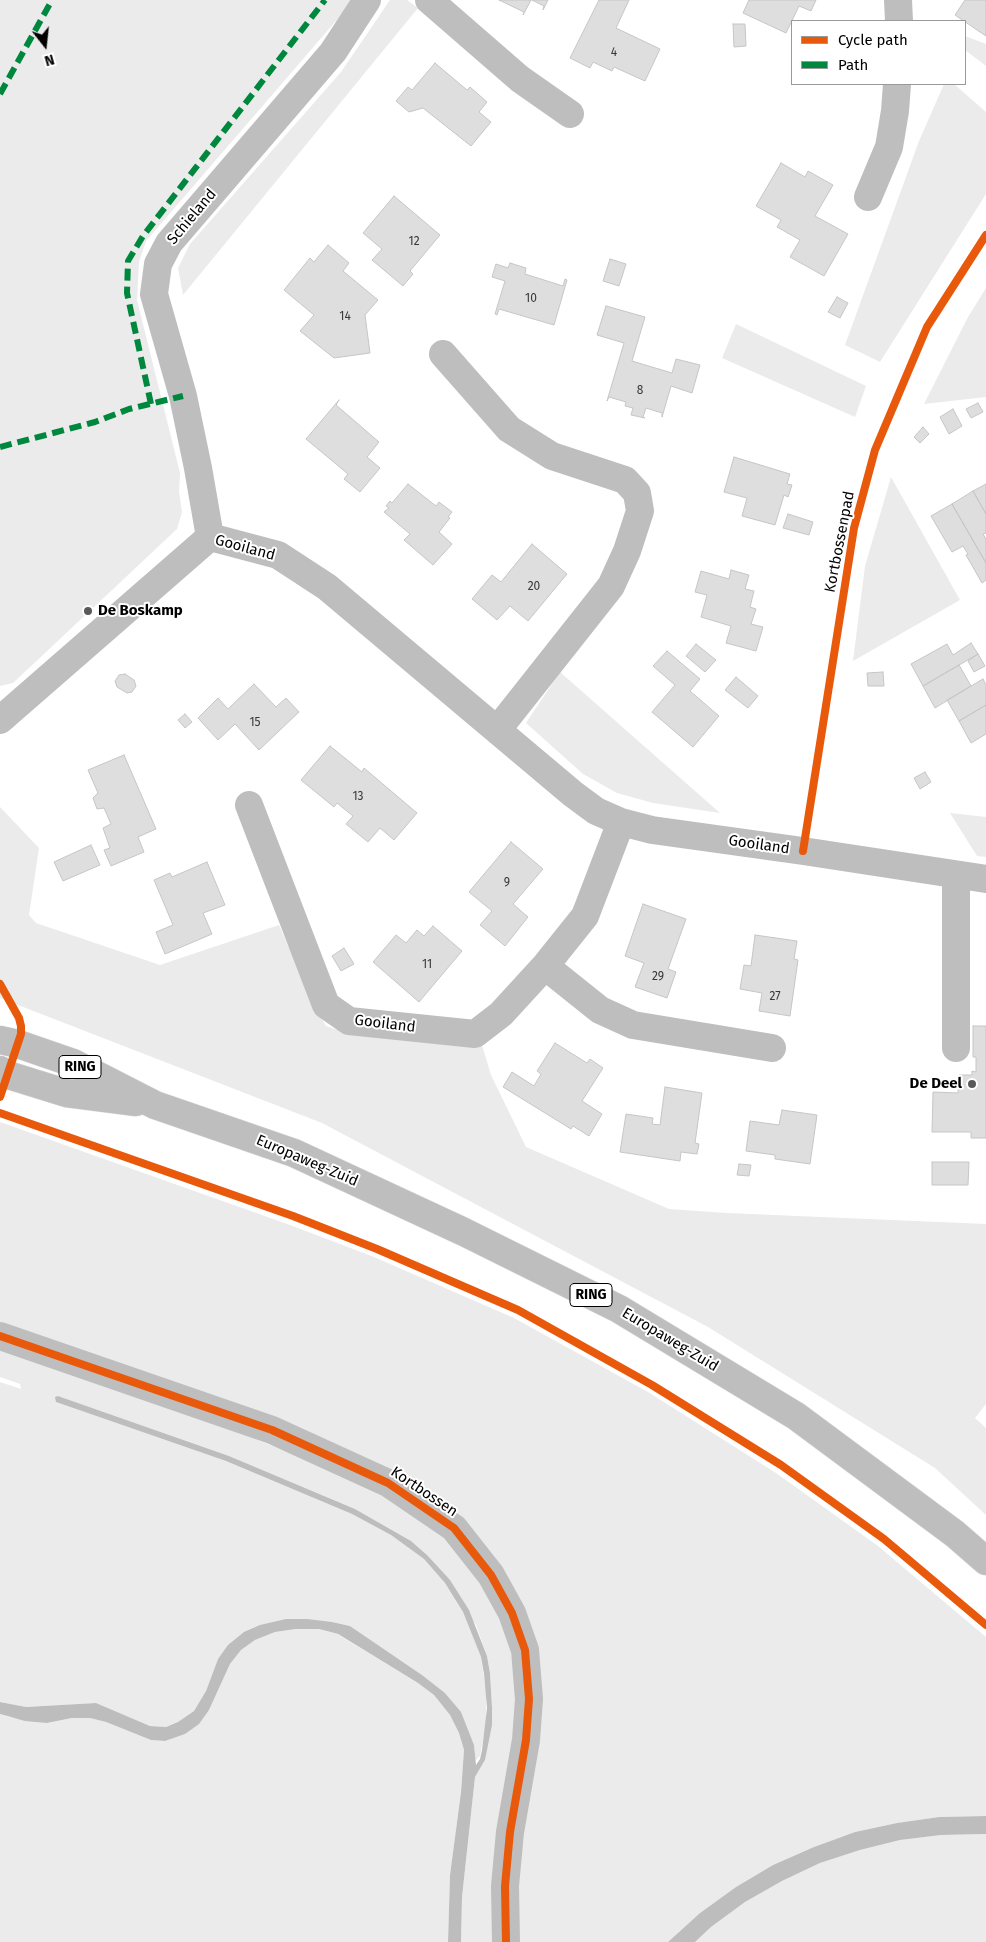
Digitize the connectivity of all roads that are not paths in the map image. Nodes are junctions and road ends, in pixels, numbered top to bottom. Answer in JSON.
{"nodes":[{"id":1,"x":367,"y":0,"type":"edge"},
{"id":2,"x":429,"y":0,"type":"edge"},
{"id":3,"x":898,"y":0,"type":"edge"},
{"id":4,"x":899,"y":20,"type":"edge"},
{"id":5,"x":897,"y":85,"type":"edge"},
{"id":6,"x":570,"y":114,"type":"dead end"},
{"id":7,"x":868,"y":198,"type":"dead end"},
{"id":8,"x":443,"y":354,"type":"dead end"},
{"id":9,"x":210,"y":537,"type":"junction"},
{"id":10,"x":0,"y":720,"type":"edge"},
{"id":11,"x":498,"y":729,"type":"junction"},
{"id":12,"x":248,"y":805,"type":"dead end"},
{"id":13,"x":621,"y":822,"type":"junction"},
{"id":14,"x":956,"y":875,"type":"junction"},
{"id":15,"x":986,"y":879,"type":"edge"},
{"id":16,"x":544,"y":966,"type":"junction"},
{"id":17,"x":0,"y":1040,"type":"edge"},
{"id":18,"x":772,"y":1048,"type":"dead end"},
{"id":19,"x":956,"y":1048,"type":"dead end"},
{"id":20,"x":0,"y":1070,"type":"edge"},
{"id":21,"x":155,"y":1105,"type":"junction"},
{"id":22,"x":0,"y":1336,"type":"edge"},
{"id":23,"x":986,"y":1561,"type":"edge"},
{"id":24,"x":506,"y":1942,"type":"edge"}],
"edges":[{"from":1,"to":9,"type":"street","name":"Schieland"},
{"from":2,"to":6,"type":"street"},
{"from":3,"to":4,"type":"street"},
{"from":5,"to":7,"type":"street"},
{"from":8,"to":11,"type":"street"},
{"from":9,"to":10,"type":"street","name":"Gooiland"},
{"from":9,"to":11,"type":"street","name":"Gooiland"},
{"from":11,"to":13,"type":"street","name":"Gooiland"},
{"from":12,"to":16,"type":"street","name":"Gooiland"},
{"from":13,"to":14,"type":"street","name":"Gooiland"},
{"from":13,"to":16,"type":"street","name":"Gooiland"},
{"from":14,"to":15,"type":"street","name":"Gooiland"},
{"from":14,"to":19,"type":"street"},
{"from":16,"to":18,"type":"street"},
{"from":17,"to":21,"type":"street","name":"Europaweg-Zuid","number":"RING"},
{"from":20,"to":21,"type":"street","name":"Europaweg-Zuid","number":"RING"},
{"from":21,"to":23,"type":"street","name":"Europaweg-Zuid","number":"RING"},
{"from":22,"to":24,"type":"street","name":"Kortbossen"}]}
